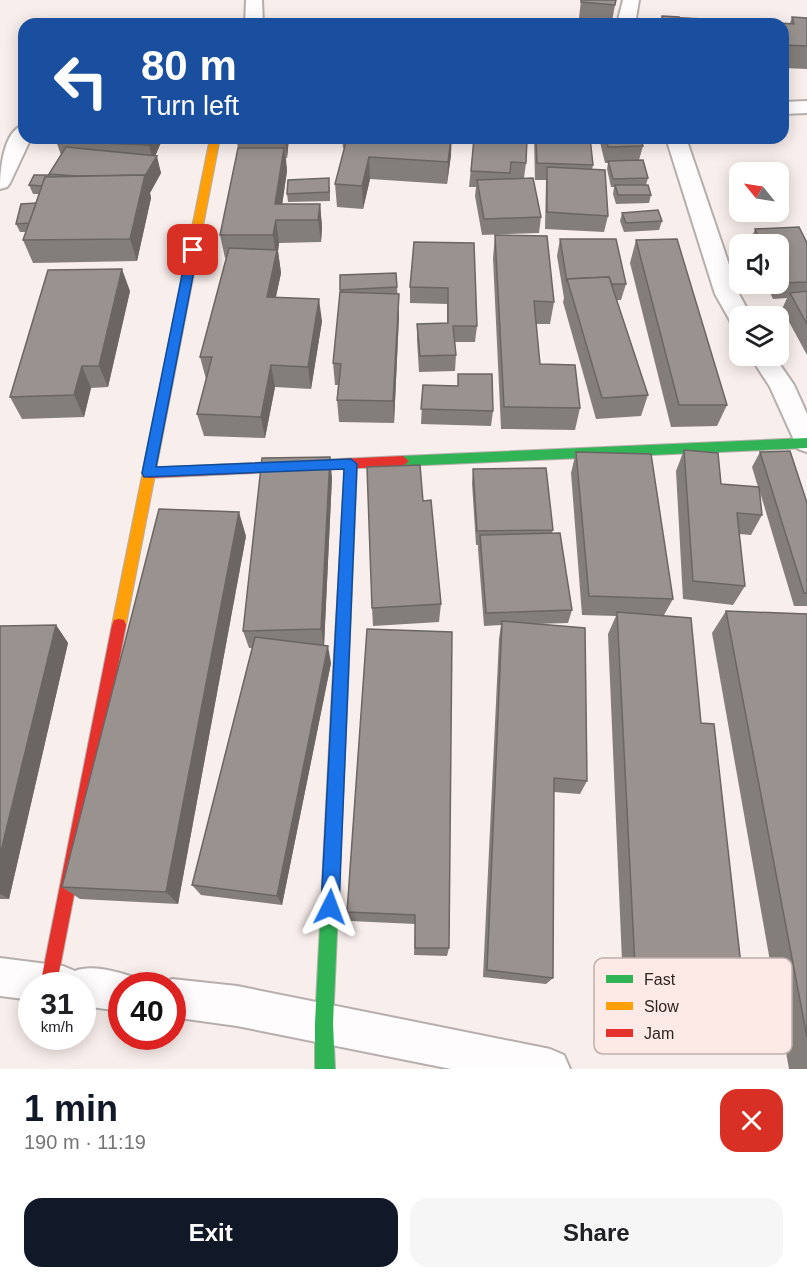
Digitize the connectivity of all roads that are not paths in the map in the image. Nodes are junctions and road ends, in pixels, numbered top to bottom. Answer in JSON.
{"nodes":[{"id":1,"x":254,"y":0,"type":"edge"},
{"id":2,"x":631,"y":0,"type":"edge"},
{"id":3,"x":254,"y":18,"type":"edge"},
{"id":4,"x":627,"y":18,"type":"edge"},
{"id":5,"x":807,"y":107,"type":"edge"},
{"id":6,"x":789,"y":108,"type":"edge"},
{"id":7,"x":18,"y":144,"type":"edge"},
{"id":8,"x":214,"y":144,"type":"edge"},
{"id":9,"x":678,"y":144,"type":"edge"},
{"id":10,"x":0,"y":183,"type":"edge"},
{"id":11,"x":734,"y":306,"type":"edge"},
{"id":12,"x":769,"y":366,"type":"edge"},
{"id":13,"x":781,"y":385,"type":"junction"},
{"id":14,"x":807,"y":386,"type":"edge"},
{"id":15,"x":807,"y":443,"type":"edge"},
{"id":16,"x":351,"y":464,"type":"junction"},
{"id":17,"x":148,"y":473,"type":"junction"},
{"id":18,"x":68,"y":972,"type":"edge"},
{"id":19,"x":0,"y":977,"type":"edge"},
{"id":20,"x":18,"y":979,"type":"edge"},
{"id":21,"x":186,"y":1000,"type":"edge"},
{"id":22,"x":324,"y":1023,"type":"junction"},
{"id":23,"x":324,"y":1069,"type":"edge"},
{"id":24,"x":550,"y":1069,"type":"edge"}],
"edges":[{"from":1,"to":3,"type":"street"},
{"from":2,"to":4,"type":"street"},
{"from":5,"to":6,"type":"street"},
{"from":7,"to":10,"type":"street"},
{"from":8,"to":17,"type":"street"},
{"from":9,"to":11,"type":"street"},
{"from":12,"to":13,"type":"street"},
{"from":13,"to":14,"type":"street"},
{"from":13,"to":15,"type":"street"},
{"from":15,"to":16,"type":"street"},
{"from":16,"to":17,"type":"street"},
{"from":16,"to":22,"type":"street"},
{"from":17,"to":18,"type":"street"},
{"from":19,"to":20,"type":"street"},
{"from":21,"to":22,"type":"street"},
{"from":22,"to":23,"type":"street"},
{"from":22,"to":24,"type":"street"}]}
